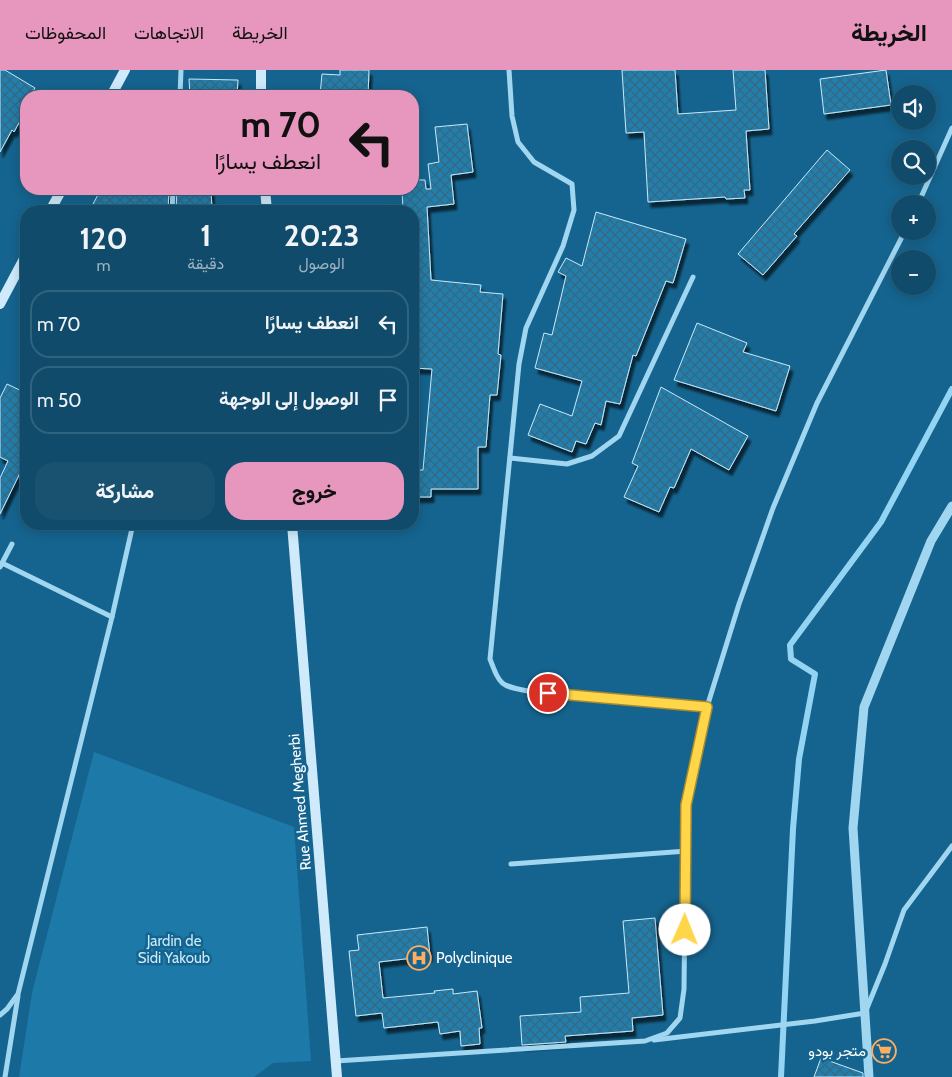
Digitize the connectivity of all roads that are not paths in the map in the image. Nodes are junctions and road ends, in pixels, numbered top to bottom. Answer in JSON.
{"nodes":[{"id":1,"x":125,"y":70,"type":"edge"},
{"id":2,"x":181,"y":70,"type":"edge"},
{"id":3,"x":261,"y":70,"type":"edge"},
{"id":4,"x":509,"y":70,"type":"edge"},
{"id":5,"x":114,"y":90,"type":"edge"},
{"id":6,"x":180,"y":90,"type":"edge"},
{"id":7,"x":261,"y":90,"type":"edge"},
{"id":8,"x":952,"y":128,"type":"edge"},
{"id":9,"x":922,"y":195,"type":"edge"},
{"id":10,"x":900,"y":240,"type":"edge"},
{"id":11,"x":20,"y":266,"type":"edge"},
{"id":12,"x":693,"y":277,"type":"dead end"},
{"id":13,"x":0,"y":304,"type":"edge"},
{"id":14,"x":510,"y":458,"type":"junction"},
{"id":15,"x":952,"y":506,"type":"edge"},
{"id":16,"x":132,"y":530,"type":"edge"},
{"id":17,"x":292,"y":530,"type":"edge"},
{"id":18,"x":12,"y":544,"type":"dead end"},
{"id":19,"x":1,"y":565,"type":"edge"},
{"id":20,"x":112,"y":617,"type":"junction"},
{"id":21,"x":707,"y":707,"type":"junction"},
{"id":22,"x":952,"y":846,"type":"edge"},
{"id":23,"x":686,"y":851,"type":"junction"},
{"id":24,"x":511,"y":864,"type":"dead end"},
{"id":25,"x":18,"y":994,"type":"junction"},
{"id":26,"x":865,"y":1013,"type":"junction"},
{"id":27,"x":0,"y":1015,"type":"edge"},
{"id":28,"x":645,"y":1041,"type":"junction"},
{"id":29,"x":336,"y":1061,"type":"junction"},
{"id":30,"x":5,"y":1077,"type":"edge"},
{"id":31,"x":337,"y":1077,"type":"edge"},
{"id":32,"x":869,"y":1077,"type":"edge"}],
"edges":[{"from":1,"to":5,"type":"main road"},
{"from":2,"to":6,"type":"street"},
{"from":3,"to":7,"type":"main road"},
{"from":4,"to":14,"type":"street"},
{"from":8,"to":9,"type":"street"},
{"from":10,"to":21,"type":"street"},
{"from":11,"to":13,"type":"main road"},
{"from":12,"to":14,"type":"street"},
{"from":14,"to":21,"type":"street"},
{"from":15,"to":26,"type":"street"},
{"from":16,"to":20,"type":"street"},
{"from":17,"to":29,"type":"main road","name":"Rue Ahmed Megherbi"},
{"from":18,"to":19,"type":"street"},
{"from":19,"to":20,"type":"street"},
{"from":20,"to":25,"type":"street"},
{"from":21,"to":23,"type":"street"},
{"from":22,"to":26,"type":"street"},
{"from":23,"to":24,"type":"street"},
{"from":23,"to":28,"type":"street"},
{"from":25,"to":27,"type":"street"},
{"from":25,"to":30,"type":"street"},
{"from":26,"to":28,"type":"street"},
{"from":26,"to":32,"type":"street"},
{"from":28,"to":29,"type":"street"},
{"from":29,"to":31,"type":"main road","name":"Rue Ahmed Megherbi"}]}
